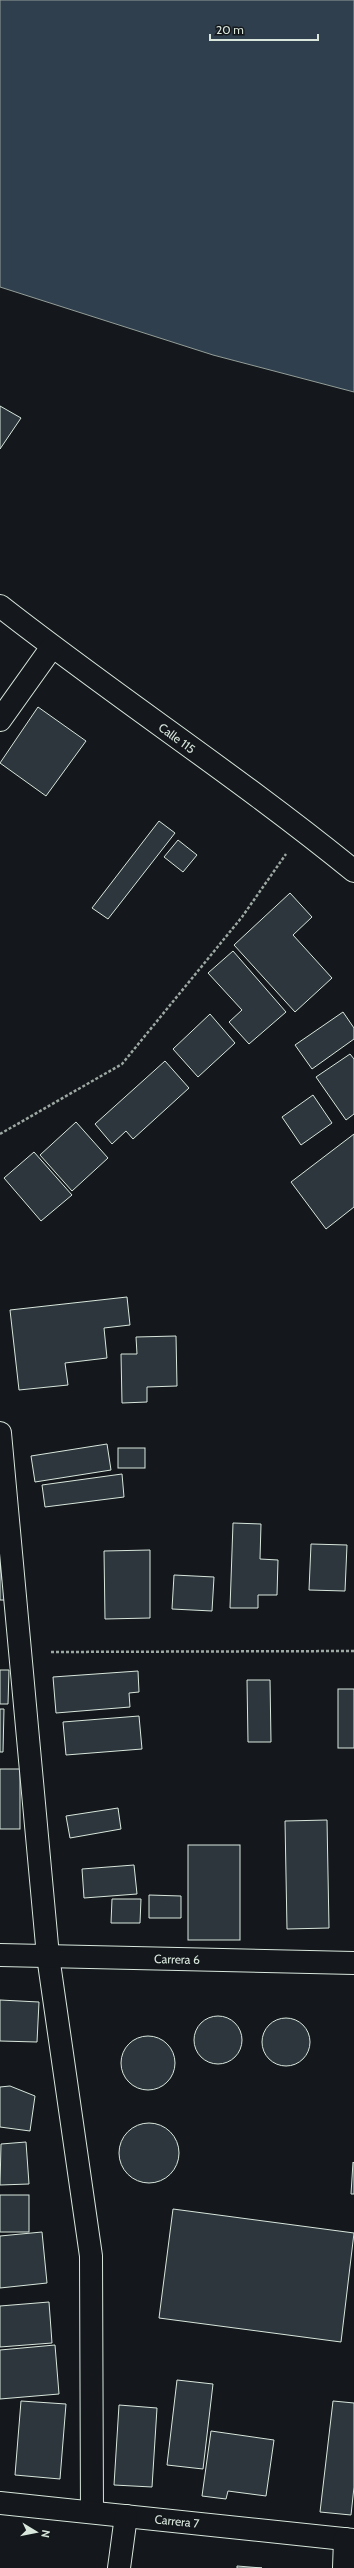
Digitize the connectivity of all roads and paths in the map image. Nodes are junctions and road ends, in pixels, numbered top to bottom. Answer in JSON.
{"nodes":[{"id":1,"x":0,"y":606,"type":"edge"},
{"id":2,"x":52,"y":647,"type":"junction"},
{"id":3,"x":0,"y":720,"type":"edge"},
{"id":4,"x":303,"y":829,"type":"junction"},
{"id":5,"x":354,"y":871,"type":"edge"},
{"id":6,"x":0,"y":1134,"type":"edge"},
{"id":7,"x":0,"y":1433,"type":"edge"},
{"id":8,"x":354,"y":1651,"type":"edge"},
{"id":9,"x":20,"y":1652,"type":"junction"},
{"id":10,"x":0,"y":1955,"type":"edge"},
{"id":11,"x":48,"y":1956,"type":"junction"},
{"id":12,"x":354,"y":1963,"type":"edge"},
{"id":13,"x":0,"y":2503,"type":"edge"},
{"id":14,"x":92,"y":2512,"type":"junction"},
{"id":15,"x":126,"y":2516,"type":"junction"},
{"id":16,"x":350,"y":2539,"type":"edge"},
{"id":17,"x":119,"y":2568,"type":"edge"},
{"id":18,"x":344,"y":2568,"type":"edge"}],
"edges":[{"from":1,"to":2,"type":"street","name":"Calle 115"},
{"from":2,"to":3,"type":"street"},
{"from":2,"to":4,"type":"street","name":"Calle 115"},
{"from":4,"to":5,"type":"street","name":"Calle 115"},
{"from":4,"to":6,"type":"path"},
{"from":7,"to":9,"type":"street"},
{"from":8,"to":9,"type":"path"},
{"from":9,"to":11,"type":"street"},
{"from":10,"to":11,"type":"street","name":"Carrera 6"},
{"from":11,"to":12,"type":"street","name":"Carrera 6"},
{"from":11,"to":14,"type":"street"},
{"from":13,"to":14,"type":"street","name":"Carrera 7"},
{"from":14,"to":15,"type":"street","name":"Carrera 7"},
{"from":15,"to":16,"type":"street","name":"Carrera 7"},
{"from":15,"to":17,"type":"street"},
{"from":16,"to":18,"type":"street"}]}
